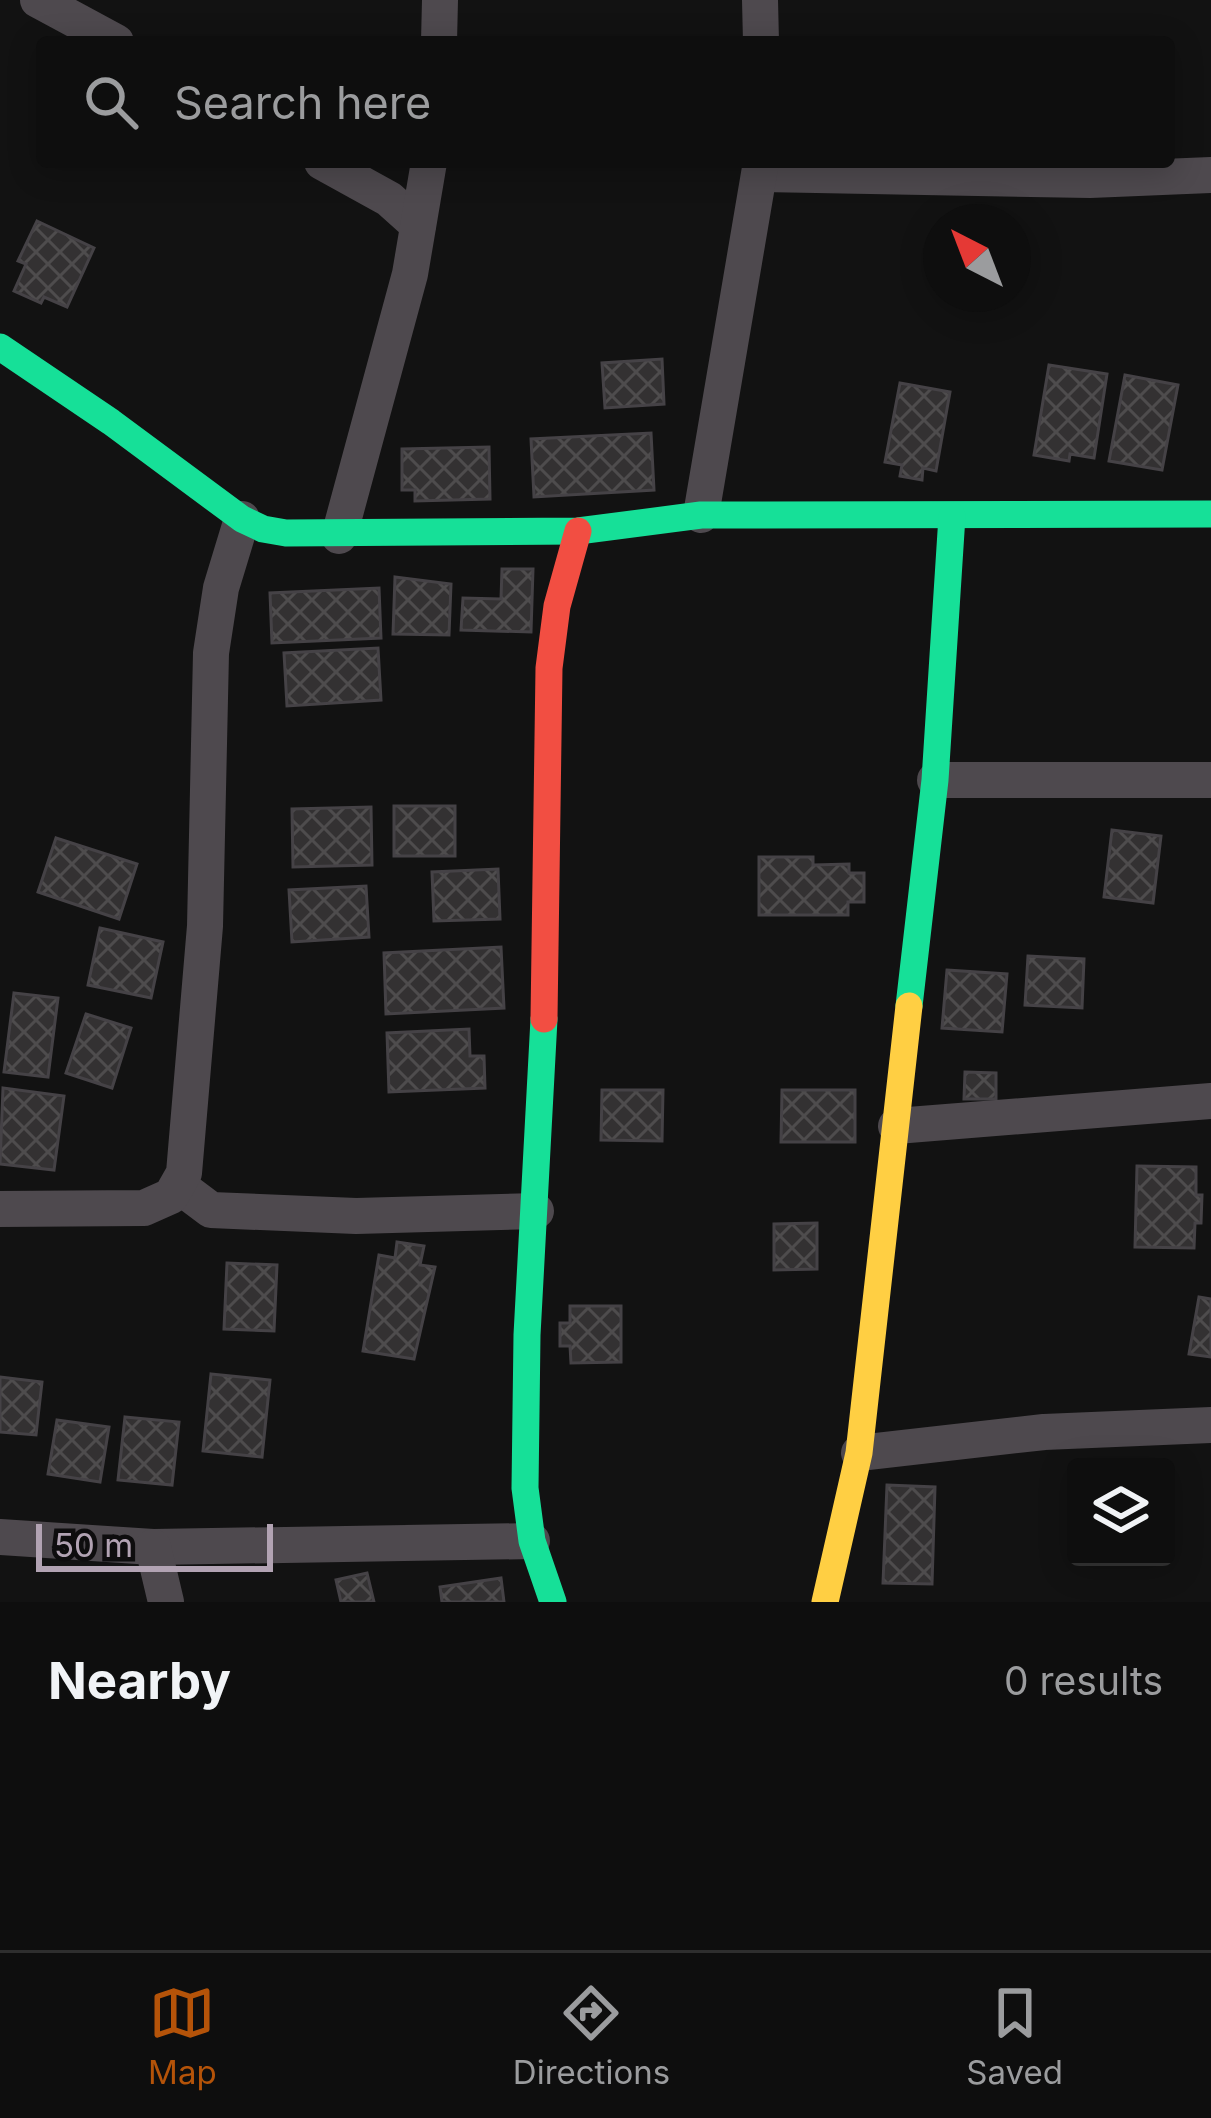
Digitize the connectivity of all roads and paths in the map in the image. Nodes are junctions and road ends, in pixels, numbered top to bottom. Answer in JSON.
{"nodes":[{"id":1,"x":38,"y":0,"type":"edge"},
{"id":2,"x":440,"y":0,"type":"edge"},
{"id":3,"x":760,"y":0,"type":"edge"},
{"id":4,"x":105,"y":36,"type":"edge"},
{"id":5,"x":439,"y":36,"type":"edge"},
{"id":6,"x":761,"y":36,"type":"edge"},
{"id":7,"x":333,"y":168,"type":"edge"},
{"id":8,"x":428,"y":168,"type":"edge"},
{"id":9,"x":761,"y":168,"type":"edge"},
{"id":10,"x":1211,"y":175,"type":"edge"},
{"id":11,"x":418,"y":225,"type":"junction"},
{"id":12,"x":0,"y":347,"type":"edge"},
{"id":13,"x":1211,"y":514,"type":"edge"},
{"id":14,"x":700,"y":515,"type":"junction"},
{"id":15,"x":952,"y":516,"type":"junction"},
{"id":16,"x":242,"y":519,"type":"junction"},
{"id":17,"x":578,"y":531,"type":"junction"},
{"id":18,"x":339,"y":536,"type":"junction"},
{"id":19,"x":935,"y":780,"type":"junction"},
{"id":20,"x":1211,"y":780,"type":"edge"},
{"id":21,"x":1211,"y":1101,"type":"edge"},
{"id":22,"x":896,"y":1126,"type":"junction"},
{"id":23,"x":179,"y":1186,"type":"junction"},
{"id":24,"x":0,"y":1209,"type":"edge"},
{"id":25,"x":536,"y":1211,"type":"junction"},
{"id":26,"x":1211,"y":1425,"type":"edge"},
{"id":27,"x":859,"y":1453,"type":"junction"},
{"id":28,"x":0,"y":1538,"type":"edge"},
{"id":29,"x":532,"y":1541,"type":"junction"},
{"id":30,"x":153,"y":1546,"type":"junction"},
{"id":31,"x":166,"y":1602,"type":"edge"},
{"id":32,"x":553,"y":1602,"type":"edge"},
{"id":33,"x":825,"y":1602,"type":"edge"}],
"edges":[{"from":1,"to":4,"type":"street"},
{"from":2,"to":5,"type":"street"},
{"from":3,"to":6,"type":"street"},
{"from":7,"to":11,"type":"street"},
{"from":8,"to":11,"type":"street"},
{"from":9,"to":10,"type":"street"},
{"from":9,"to":14,"type":"street"},
{"from":11,"to":18,"type":"street"},
{"from":12,"to":16,"type":"street"},
{"from":13,"to":15,"type":"street"},
{"from":14,"to":15,"type":"street"},
{"from":14,"to":17,"type":"street"},
{"from":15,"to":19,"type":"street"},
{"from":16,"to":18,"type":"street"},
{"from":16,"to":23,"type":"street"},
{"from":17,"to":18,"type":"street"},
{"from":17,"to":25,"type":"street"},
{"from":19,"to":20,"type":"street"},
{"from":19,"to":22,"type":"street"},
{"from":21,"to":22,"type":"street"},
{"from":22,"to":27,"type":"street"},
{"from":23,"to":24,"type":"street"},
{"from":23,"to":25,"type":"street"},
{"from":25,"to":29,"type":"street"},
{"from":26,"to":27,"type":"street"},
{"from":27,"to":33,"type":"street"},
{"from":28,"to":30,"type":"street"},
{"from":29,"to":30,"type":"street"},
{"from":29,"to":32,"type":"street"},
{"from":30,"to":31,"type":"street"}]}
